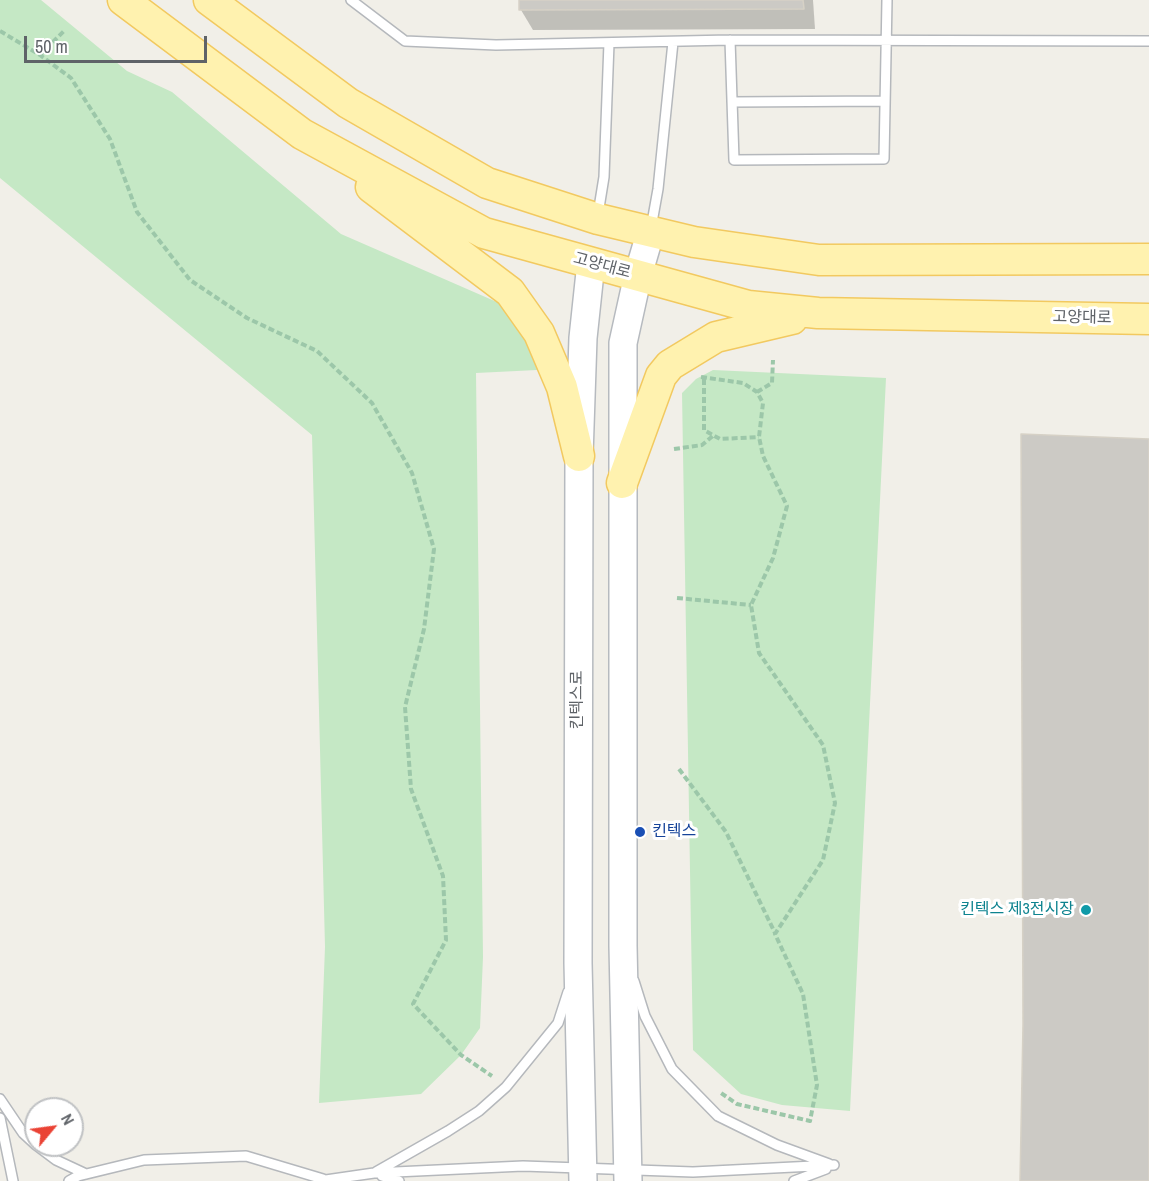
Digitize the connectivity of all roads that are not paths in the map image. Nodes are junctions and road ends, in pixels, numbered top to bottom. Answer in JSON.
{"nodes":[{"id":1,"x":123,"y":0,"type":"edge"},
{"id":2,"x":209,"y":0,"type":"edge"},
{"id":3,"x":351,"y":0,"type":"edge"},
{"id":4,"x":887,"y":0,"type":"edge"},
{"id":5,"x":730,"y":40,"type":"junction"},
{"id":6,"x":886,"y":40,"type":"junction"},
{"id":7,"x":1149,"y":41,"type":"edge"},
{"id":8,"x":673,"y":42,"type":"junction"},
{"id":9,"x":609,"y":43,"type":"junction"},
{"id":10,"x":885,"y":101,"type":"junction"},
{"id":11,"x":732,"y":102,"type":"junction"},
{"id":12,"x":302,"y":134,"type":"junction"},
{"id":13,"x":598,"y":219,"type":"junction"},
{"id":14,"x":650,"y":234,"type":"junction"},
{"id":15,"x":1149,"y":259,"type":"edge"},
{"id":16,"x":591,"y":263,"type":"junction"},
{"id":17,"x":638,"y":275,"type":"junction"},
{"id":18,"x":818,"y":313,"type":"junction"},
{"id":19,"x":1149,"y":319,"type":"edge"},
{"id":20,"x":579,"y":456,"type":"junction"},
{"id":21,"x":622,"y":483,"type":"junction"},
{"id":22,"x":623,"y":946,"type":"junction"},
{"id":23,"x":578,"y":963,"type":"junction"},
{"id":24,"x":0,"y":1099,"type":"edge"},
{"id":25,"x":0,"y":1118,"type":"edge"},
{"id":26,"x":24,"y":1134,"type":"edge"},
{"id":27,"x":52,"y":1157,"type":"edge"},
{"id":28,"x":834,"y":1165,"type":"junction"},
{"id":29,"x":374,"y":1173,"type":"junction"},
{"id":30,"x":86,"y":1174,"type":"junction"},
{"id":31,"x":583,"y":1174,"type":"edge"},
{"id":32,"x":628,"y":1175,"type":"edge"},
{"id":33,"x":321,"y":1180,"type":"edge"},
{"id":34,"x":13,"y":1181,"type":"edge"},
{"id":35,"x":69,"y":1181,"type":"edge"},
{"id":36,"x":399,"y":1181,"type":"edge"},
{"id":37,"x":794,"y":1181,"type":"edge"}],
"edges":[{"from":1,"to":12,"type":"main road","name":"고양대로"},
{"from":2,"to":13,"type":"main road"},
{"from":3,"to":9,"type":"lane"},
{"from":4,"to":6,"type":"lane"},
{"from":5,"to":6,"type":"lane"},
{"from":5,"to":8,"type":"lane"},
{"from":5,"to":11,"type":"lane"},
{"from":6,"to":7,"type":"lane"},
{"from":6,"to":10,"type":"lane"},
{"from":8,"to":9,"type":"lane"},
{"from":8,"to":14,"type":"lane"},
{"from":9,"to":13,"type":"lane"},
{"from":10,"to":11,"type":"lane"},
{"from":10,"to":11,"type":"lane"},
{"from":12,"to":16,"type":"main road","name":"고양대로"},
{"from":12,"to":20,"type":"main road"},
{"from":13,"to":14,"type":"main road"},
{"from":13,"to":16,"type":"main road","name":"킨텍스로"},
{"from":14,"to":15,"type":"main road"},
{"from":14,"to":17,"type":"main road"},
{"from":16,"to":17,"type":"main road","name":"고양대로"},
{"from":16,"to":20,"type":"main road","name":"킨텍스로"},
{"from":17,"to":18,"type":"main road","name":"고양대로"},
{"from":17,"to":21,"type":"main road"},
{"from":18,"to":19,"type":"main road","name":"고양대로"},
{"from":18,"to":21,"type":"main road"},
{"from":20,"to":23,"type":"main road","name":"킨텍스로"},
{"from":21,"to":22,"type":"main road"},
{"from":22,"to":28,"type":"lane"},
{"from":22,"to":32,"type":"main road"},
{"from":23,"to":29,"type":"lane"},
{"from":23,"to":31,"type":"main road","name":"킨텍스로"},
{"from":24,"to":26,"type":"lane"},
{"from":25,"to":34,"type":"lane"},
{"from":27,"to":30,"type":"lane"},
{"from":28,"to":32,"type":"lane"},
{"from":28,"to":37,"type":"lane"},
{"from":29,"to":31,"type":"lane"},
{"from":29,"to":33,"type":"lane"},
{"from":29,"to":36,"type":"lane"},
{"from":30,"to":33,"type":"lane"},
{"from":30,"to":35,"type":"lane"},
{"from":31,"to":32,"type":"lane"}]}
